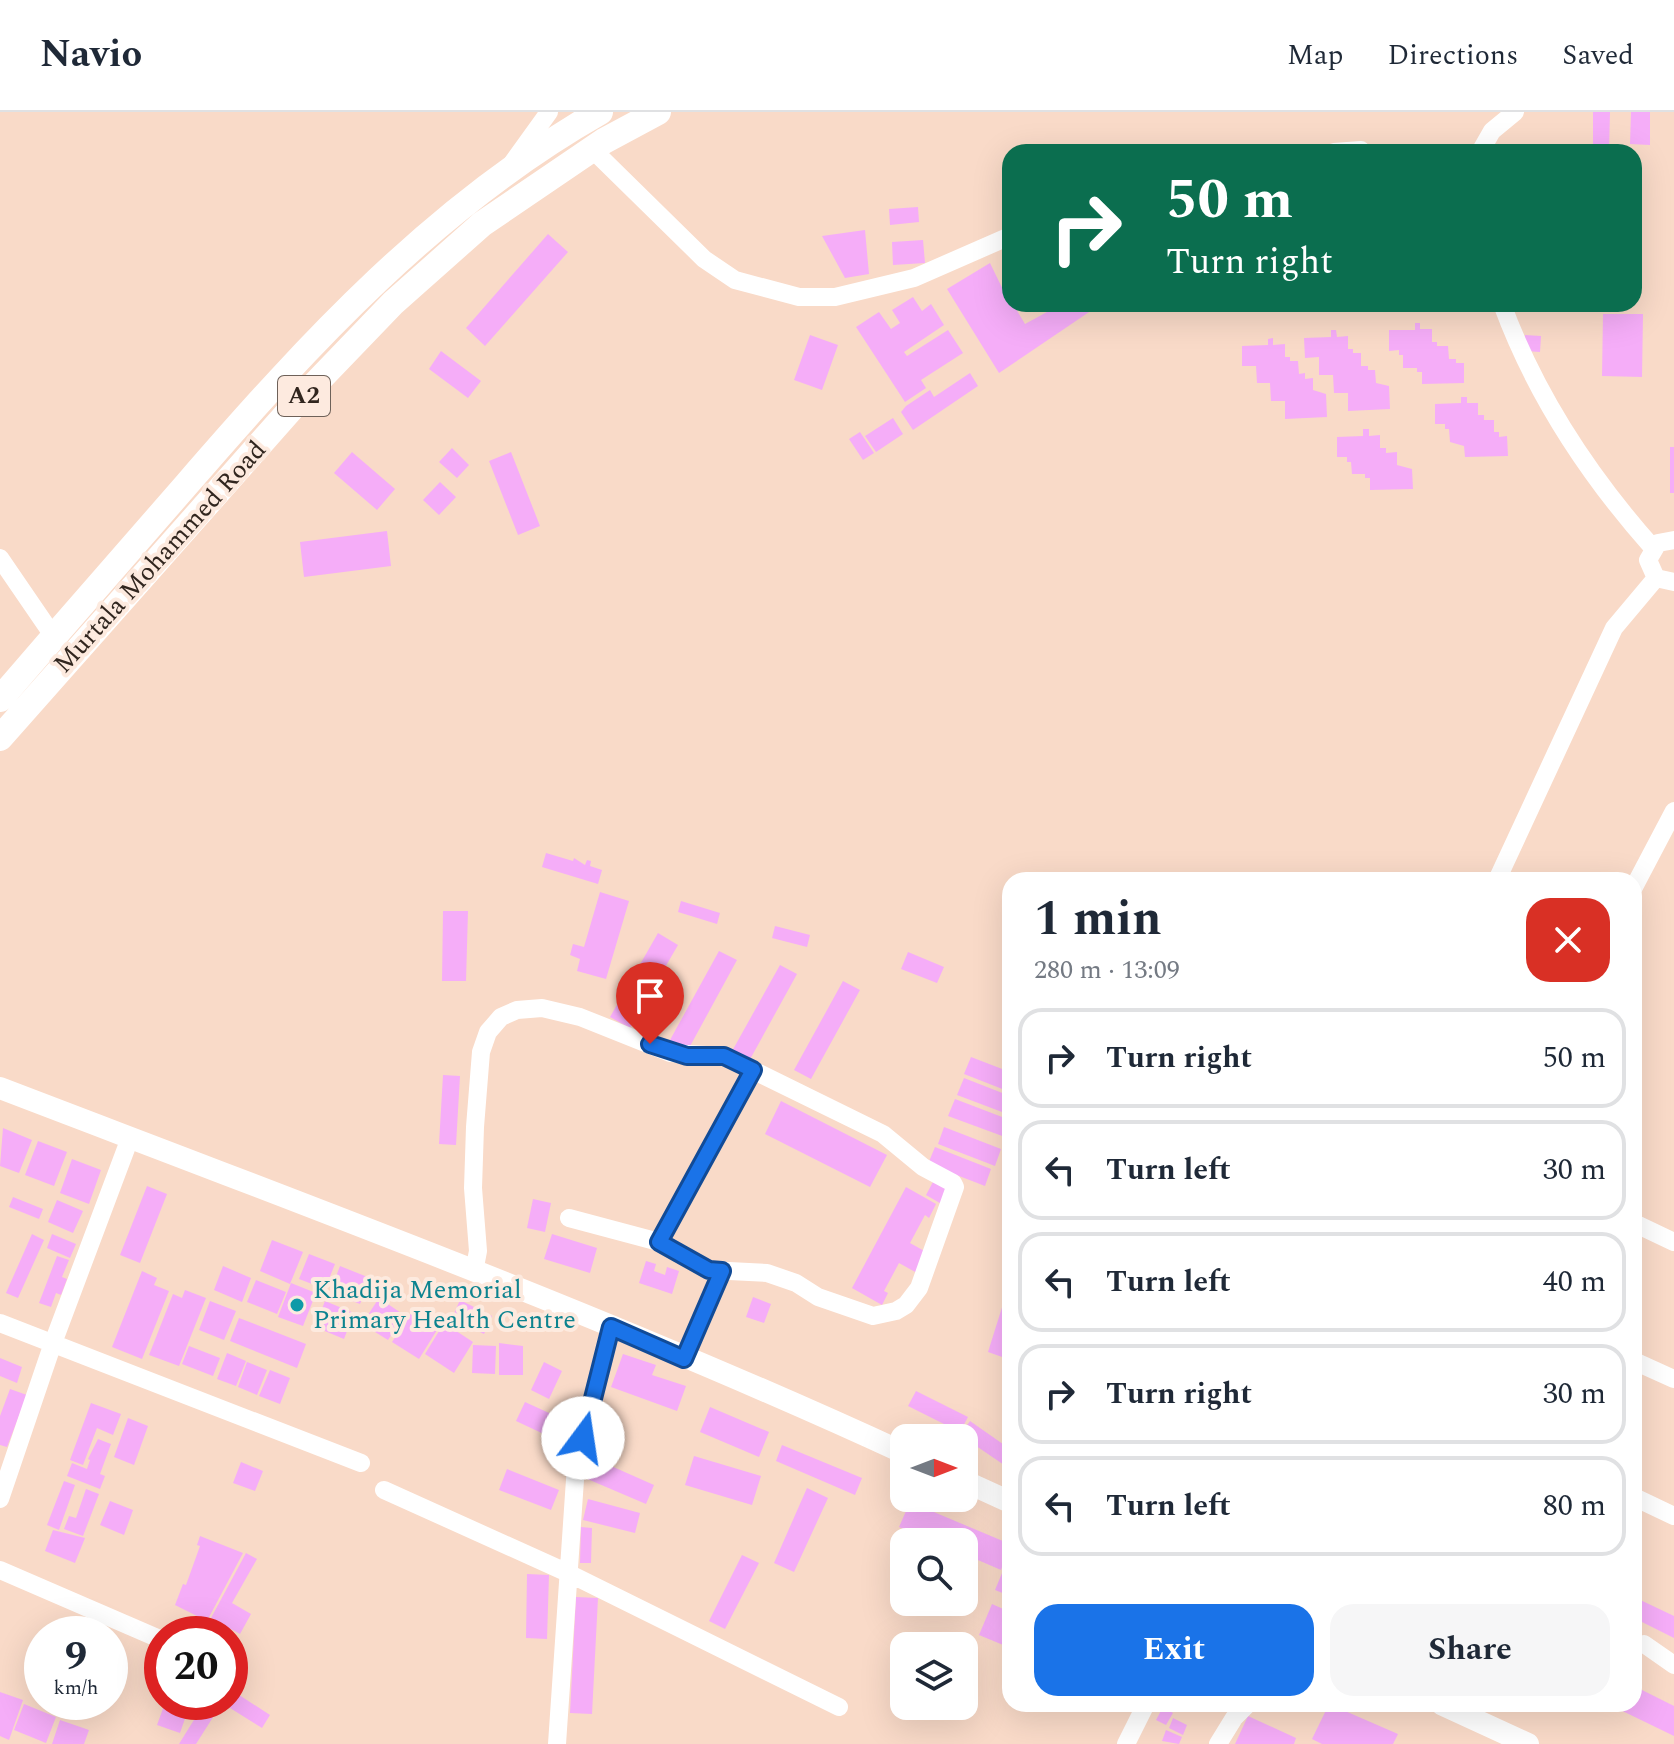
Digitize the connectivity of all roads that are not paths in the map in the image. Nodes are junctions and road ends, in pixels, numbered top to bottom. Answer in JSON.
{"nodes":[{"id":1,"x":549,"y":112,"type":"edge"},
{"id":2,"x":600,"y":112,"type":"edge"},
{"id":3,"x":658,"y":112,"type":"edge"},
{"id":4,"x":1515,"y":112,"type":"edge"},
{"id":5,"x":1485,"y":144,"type":"edge"},
{"id":6,"x":592,"y":149,"type":"junction"},
{"id":7,"x":502,"y":176,"type":"junction"},
{"id":8,"x":1002,"y":240,"type":"edge"},
{"id":9,"x":1505,"y":312,"type":"edge"},
{"id":10,"x":1674,"y":540,"type":"edge"},
{"id":11,"x":1653,"y":548,"type":"junction"},
{"id":12,"x":0,"y":558,"type":"edge"},
{"id":13,"x":1665,"y":580,"type":"edge"},
{"id":14,"x":54,"y":637,"type":"junction"},
{"id":15,"x":0,"y":699,"type":"edge"},
{"id":16,"x":0,"y":738,"type":"edge"},
{"id":17,"x":1674,"y":811,"type":"edge"},
{"id":18,"x":1501,"y":872,"type":"edge"},
{"id":19,"x":1642,"y":872,"type":"edge"},
{"id":20,"x":753,"y":1070,"type":"junction"},
{"id":21,"x":0,"y":1088,"type":"edge"},
{"id":22,"x":130,"y":1138,"type":"junction"},
{"id":23,"x":569,"y":1218,"type":"dead end"},
{"id":24,"x":1642,"y":1227,"type":"edge"},
{"id":25,"x":659,"y":1242,"type":"junction"},
{"id":26,"x":1674,"y":1242,"type":"edge"},
{"id":27,"x":722,"y":1271,"type":"junction"},
{"id":28,"x":474,"y":1272,"type":"junction"},
{"id":29,"x":0,"y":1323,"type":"edge"},
{"id":30,"x":611,"y":1327,"type":"junction"},
{"id":31,"x":53,"y":1343,"type":"junction"},
{"id":32,"x":684,"y":1359,"type":"junction"},
{"id":33,"x":1642,"y":1365,"type":"edge"},
{"id":34,"x":1674,"y":1379,"type":"edge"},
{"id":35,"x":890,"y":1447,"type":"edge"},
{"id":36,"x":361,"y":1463,"type":"dead end"},
{"id":37,"x":978,"y":1487,"type":"edge"},
{"id":38,"x":384,"y":1490,"type":"dead end"},
{"id":39,"x":1002,"y":1498,"type":"edge"},
{"id":40,"x":0,"y":1499,"type":"edge"},
{"id":41,"x":1642,"y":1501,"type":"edge"},
{"id":42,"x":1674,"y":1516,"type":"edge"},
{"id":43,"x":0,"y":1570,"type":"edge"},
{"id":44,"x":568,"y":1573,"type":"junction"},
{"id":45,"x":144,"y":1632,"type":"edge"},
{"id":46,"x":1644,"y":1644,"type":"dead end"},
{"id":47,"x":1674,"y":1665,"type":"edge"},
{"id":48,"x":839,"y":1707,"type":"dead end"},
{"id":49,"x":1142,"y":1712,"type":"edge"},
{"id":50,"x":1240,"y":1712,"type":"edge"},
{"id":51,"x":1464,"y":1712,"type":"edge"},
{"id":52,"x":557,"y":1744,"type":"edge"},
{"id":53,"x":1126,"y":1744,"type":"edge"},
{"id":54,"x":1218,"y":1744,"type":"edge"},
{"id":55,"x":1528,"y":1744,"type":"edge"}],
"edges":[{"from":1,"to":7,"type":"street"},
{"from":2,"to":7,"type":"highway","name":"Murtala Mohammed Road","number":"A2"},
{"from":3,"to":6,"type":"highway","name":"Murtala Mohammed Road","number":"A2"},
{"from":4,"to":5,"type":"street"},
{"from":6,"to":8,"type":"street"},
{"from":6,"to":16,"type":"highway","name":"Murtala Mohammed Road","number":"A2"},
{"from":7,"to":14,"type":"highway","name":"Murtala Mohammed Road","number":"A2"},
{"from":9,"to":11,"type":"street"},
{"from":10,"to":11,"type":"street"},
{"from":11,"to":13,"type":"street"},
{"from":12,"to":14,"type":"street"},
{"from":13,"to":18,"type":"street"},
{"from":14,"to":15,"type":"highway","name":"Murtala Mohammed Road","number":"A2"},
{"from":17,"to":19,"type":"street"},
{"from":20,"to":25,"type":"street"},
{"from":20,"to":27,"type":"street"},
{"from":20,"to":28,"type":"street"},
{"from":21,"to":22,"type":"main road"},
{"from":22,"to":28,"type":"main road"},
{"from":22,"to":31,"type":"street"},
{"from":23,"to":25,"type":"street"},
{"from":24,"to":26,"type":"street"},
{"from":25,"to":27,"type":"street"},
{"from":27,"to":32,"type":"street"},
{"from":28,"to":30,"type":"main road"},
{"from":29,"to":31,"type":"street"},
{"from":30,"to":32,"type":"main road"},
{"from":30,"to":44,"type":"street"},
{"from":31,"to":36,"type":"street"},
{"from":31,"to":40,"type":"street"},
{"from":32,"to":35,"type":"main road"},
{"from":33,"to":34,"type":"street"},
{"from":37,"to":39,"type":"main road"},
{"from":38,"to":44,"type":"street"},
{"from":41,"to":42,"type":"street"},
{"from":43,"to":45,"type":"street"},
{"from":44,"to":48,"type":"street"},
{"from":44,"to":52,"type":"street"},
{"from":46,"to":47,"type":"street"},
{"from":49,"to":53,"type":"street"},
{"from":50,"to":54,"type":"street"},
{"from":51,"to":55,"type":"main road"}]}
